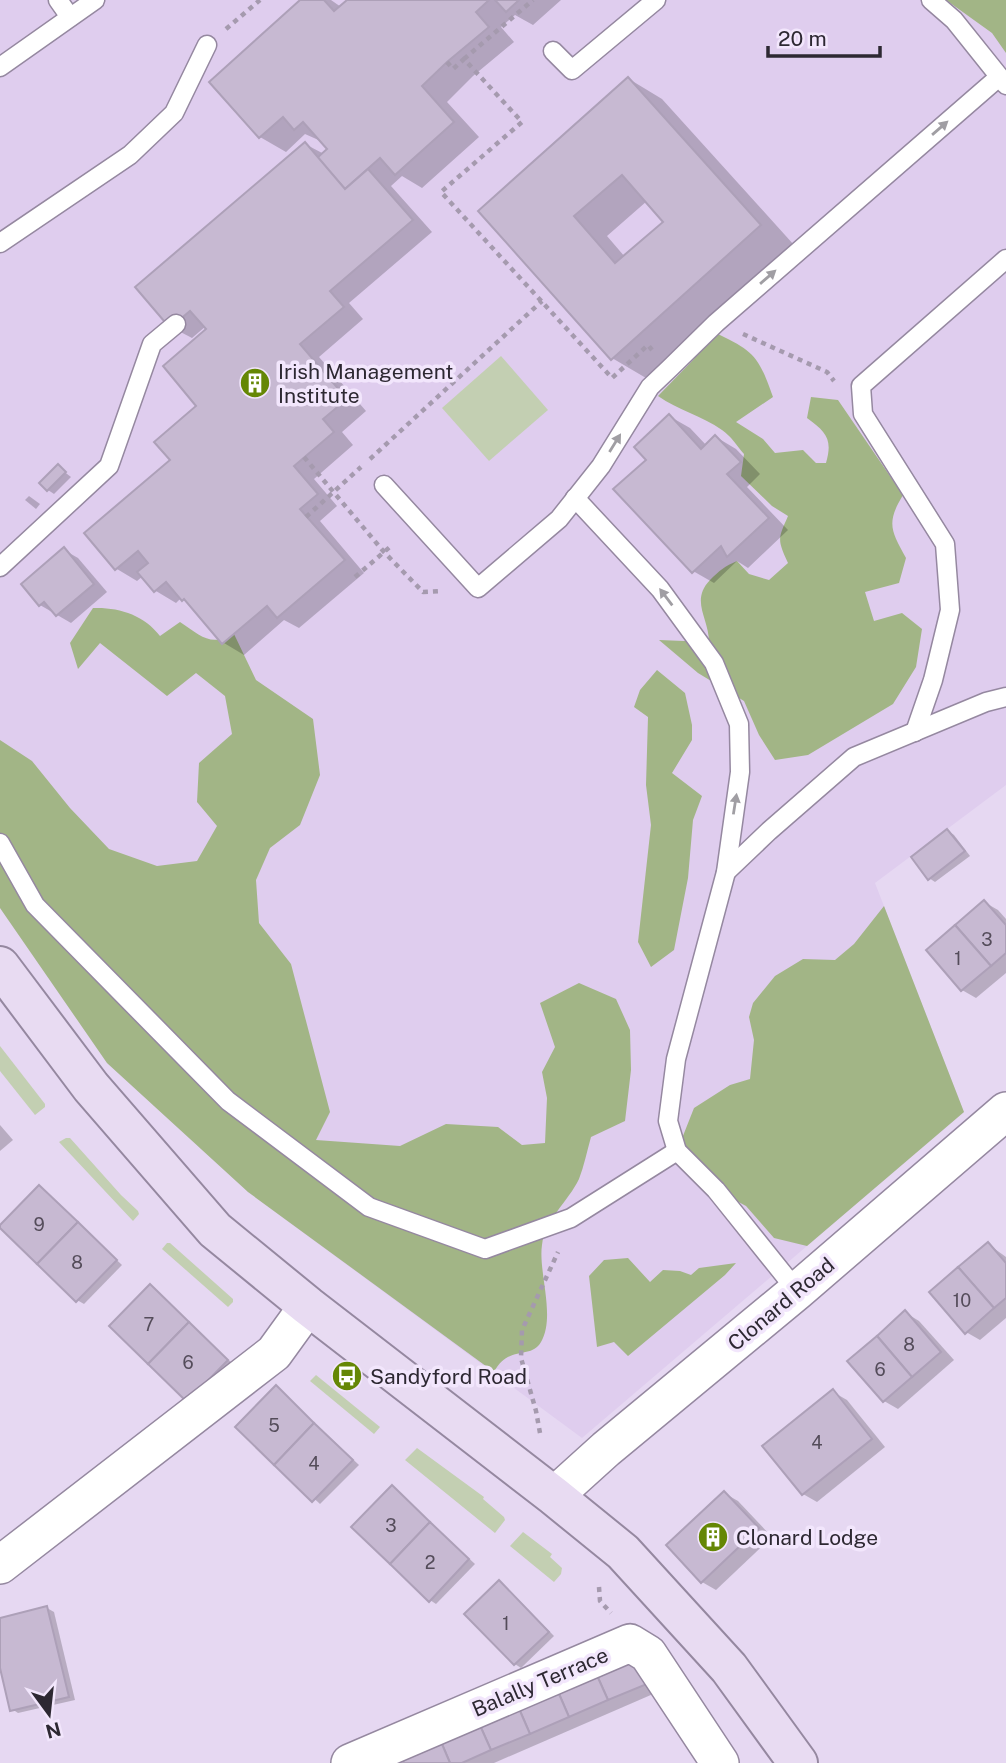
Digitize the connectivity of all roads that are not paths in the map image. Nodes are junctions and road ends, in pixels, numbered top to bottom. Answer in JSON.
{"nodes":[{"id":1,"x":58,"y":0,"type":"edge"},
{"id":2,"x":94,"y":0,"type":"edge"},
{"id":3,"x":656,"y":0,"type":"edge"},
{"id":4,"x":931,"y":0,"type":"edge"},
{"id":5,"x":70,"y":17,"type":"junction"},
{"id":6,"x":207,"y":45,"type":"road end"},
{"id":7,"x":553,"y":51,"type":"dead end"},
{"id":8,"x":0,"y":67,"type":"edge"},
{"id":9,"x":1002,"y":81,"type":"edge"},
{"id":10,"x":0,"y":243,"type":"edge"},
{"id":11,"x":1006,"y":259,"type":"edge"},
{"id":12,"x":176,"y":324,"type":"dead end"},
{"id":13,"x":384,"y":485,"type":"dead end"},
{"id":14,"x":575,"y":498,"type":"junction"},
{"id":15,"x":0,"y":568,"type":"edge"},
{"id":16,"x":1006,"y":696,"type":"edge"},
{"id":17,"x":915,"y":732,"type":"junction"},
{"id":18,"x":0,"y":843,"type":"edge"},
{"id":19,"x":726,"y":872,"type":"junction"},
{"id":20,"x":0,"y":965,"type":"edge"},
{"id":21,"x":1006,"y":1111,"type":"edge"},
{"id":22,"x":677,"y":1151,"type":"junction"},
{"id":23,"x":797,"y":1291,"type":"junction"},
{"id":24,"x":308,"y":1306,"type":"junction"},
{"id":25,"x":554,"y":1496,"type":"junction"},
{"id":26,"x":0,"y":1565,"type":"edge"},
{"id":27,"x":791,"y":1761,"type":"edge"},
{"id":28,"x":350,"y":1763,"type":"edge"},
{"id":29,"x":720,"y":1763,"type":"edge"}],
"edges":[{"from":1,"to":5,"type":"lane"},
{"from":2,"to":5,"type":"lane"},
{"from":3,"to":7,"type":"lane"},
{"from":4,"to":9,"type":"lane"},
{"from":5,"to":8,"type":"lane"},
{"from":6,"to":10,"type":"lane"},
{"from":14,"to":9,"type":"lane","one_way":true},
{"from":11,"to":17,"type":"lane"},
{"from":12,"to":15,"type":"lane"},
{"from":13,"to":14,"type":"lane"},
{"from":19,"to":14,"type":"lane","one_way":true},
{"from":16,"to":17,"type":"lane"},
{"from":17,"to":19,"type":"lane"},
{"from":18,"to":22,"type":"lane"},
{"from":19,"to":22,"type":"lane"},
{"from":20,"to":24,"type":"main road"},
{"from":21,"to":23,"type":"street","name":"Clonard Road"},
{"from":22,"to":23,"type":"lane"},
{"from":23,"to":25,"type":"street","name":"Clonard Road"},
{"from":24,"to":25,"type":"main road"},
{"from":24,"to":26,"type":"street"},
{"from":25,"to":27,"type":"main road"},
{"from":28,"to":29,"type":"street","name":"Balally Terrace"}]}
